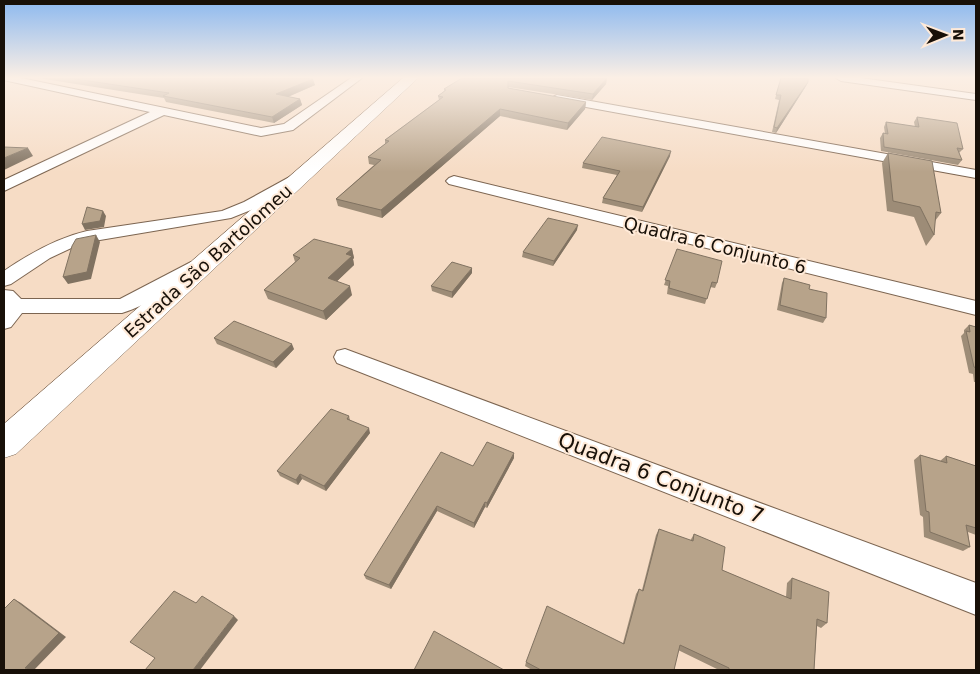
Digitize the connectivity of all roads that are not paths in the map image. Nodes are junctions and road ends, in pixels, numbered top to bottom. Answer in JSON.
{"nodes":[{"id":1,"x":149,"y":109,"type":"edge"},
{"id":2,"x":313,"y":109,"type":"edge"},
{"id":3,"x":376,"y":109,"type":"edge"},
{"id":4,"x":616,"y":109,"type":"edge"},
{"id":5,"x":160,"y":112,"type":"junction"},
{"id":6,"x":310,"y":169,"type":"junction"},
{"id":7,"x":976,"y":174,"type":"edge"},
{"id":8,"x":454,"y":181,"type":"dead end"},
{"id":9,"x":4,"y":186,"type":"edge"},
{"id":10,"x":250,"y":223,"type":"junction"},
{"id":11,"x":215,"y":254,"type":"junction"},
{"id":12,"x":4,"y":281,"type":"edge"},
{"id":13,"x":976,"y":308,"type":"edge"},
{"id":14,"x":9,"y":309,"type":"edge"},
{"id":15,"x":144,"y":318,"type":"junction"},
{"id":16,"x":345,"y":357,"type":"dead end"},
{"id":17,"x":4,"y":444,"type":"edge"},
{"id":18,"x":976,"y":599,"type":"edge"}],
"edges":[{"from":1,"to":5,"type":"street"},
{"from":2,"to":5,"type":"street"},
{"from":3,"to":6,"type":"street","name":"Estrada São Bartolomeu"},
{"from":4,"to":7,"type":"street"},
{"from":5,"to":9,"type":"street"},
{"from":6,"to":10,"type":"street","name":"Estrada São Bartolomeu"},
{"from":6,"to":12,"type":"street"},
{"from":8,"to":13,"type":"street","name":"Quadra 6 Conjunto 6"},
{"from":10,"to":11,"type":"street","name":"Estrada São Bartolomeu"},
{"from":10,"to":12,"type":"street"},
{"from":11,"to":14,"type":"street"},
{"from":11,"to":15,"type":"street","name":"Estrada São Bartolomeu"},
{"from":14,"to":15,"type":"street"},
{"from":15,"to":17,"type":"street","name":"Estrada São Bartolomeu"},
{"from":16,"to":18,"type":"street","name":"Quadra 6 Conjunto 7"}]}
